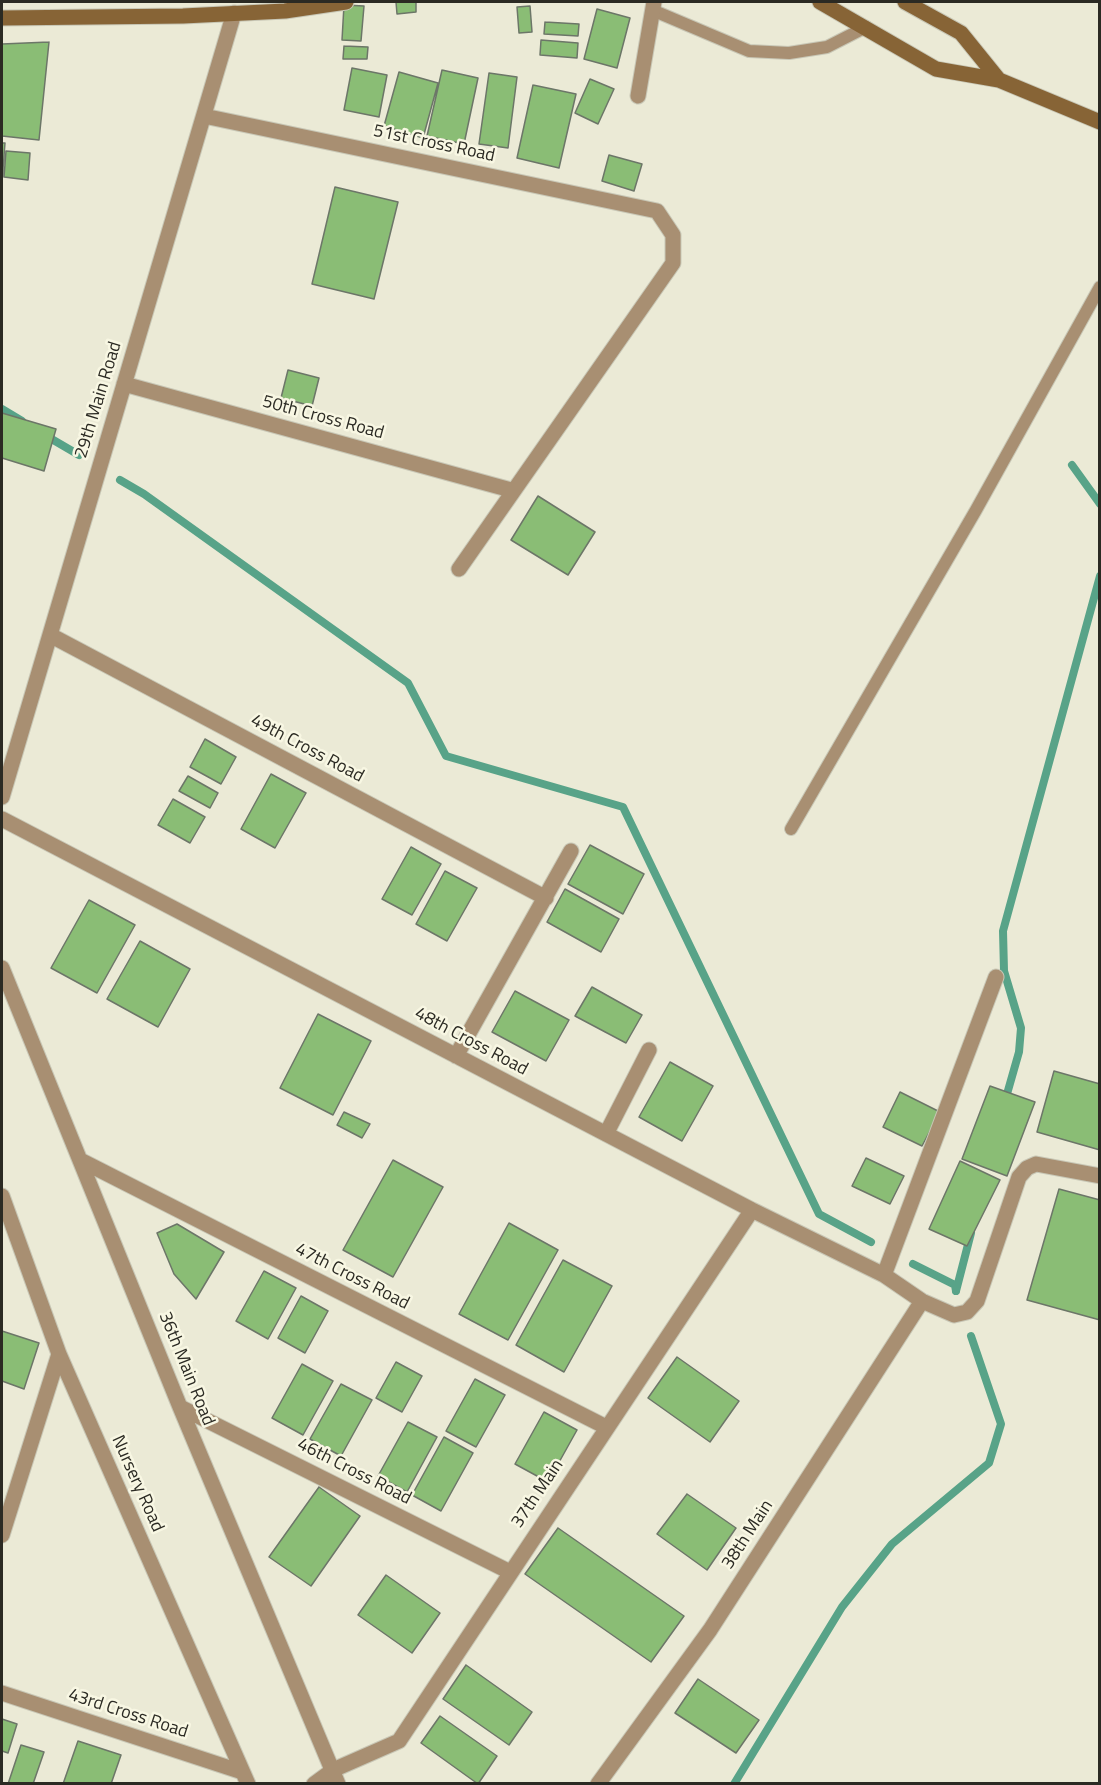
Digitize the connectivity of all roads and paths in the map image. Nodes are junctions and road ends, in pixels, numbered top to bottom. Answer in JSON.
{"nodes":[{"id":1,"x":346,"y":2,"type":"edge"},
{"id":2,"x":819,"y":2,"type":"edge"},
{"id":3,"x":905,"y":2,"type":"edge"},
{"id":4,"x":653,"y":6,"type":"edge"},
{"id":5,"x":234,"y":13,"type":"junction"},
{"id":6,"x":2,"y":18,"type":"edge"},
{"id":7,"x":866,"y":27,"type":"junction"},
{"id":8,"x":999,"y":80,"type":"junction"},
{"id":9,"x":638,"y":96,"type":"dead end"},
{"id":10,"x":204,"y":116,"type":"junction"},
{"id":11,"x":1096,"y":118,"type":"edge"},
{"id":12,"x":1100,"y":287,"type":"edge"},
{"id":13,"x":124,"y":384,"type":"junction"},
{"id":14,"x":511,"y":490,"type":"junction"},
{"id":15,"x":459,"y":569,"type":"dead end"},
{"id":16,"x":50,"y":635,"type":"junction"},
{"id":17,"x":2,"y":797,"type":"edge"},
{"id":18,"x":2,"y":819,"type":"edge"},
{"id":19,"x":792,"y":830,"type":"dead end"},
{"id":20,"x":571,"y":851,"type":"dead end"},
{"id":21,"x":546,"y":898,"type":"junction"},
{"id":22,"x":2,"y":968,"type":"edge"},
{"id":23,"x":996,"y":977,"type":"dead end"},
{"id":24,"x":649,"y":1050,"type":"dead end"},
{"id":25,"x":456,"y":1056,"type":"junction"},
{"id":26,"x":606,"y":1134,"type":"junction"},
{"id":27,"x":80,"y":1160,"type":"junction"},
{"id":28,"x":1100,"y":1176,"type":"edge"},
{"id":29,"x":2,"y":1196,"type":"edge"},
{"id":30,"x":752,"y":1210,"type":"junction"},
{"id":31,"x":884,"y":1275,"type":"junction"},
{"id":32,"x":922,"y":1301,"type":"junction"},
{"id":33,"x":59,"y":1354,"type":"junction"},
{"id":34,"x":180,"y":1407,"type":"junction"},
{"id":35,"x":606,"y":1427,"type":"junction"},
{"id":36,"x":2,"y":1535,"type":"edge"},
{"id":37,"x":510,"y":1572,"type":"junction"},
{"id":38,"x":2,"y":1693,"type":"edge"},
{"id":39,"x":335,"y":1777,"type":"edge"},
{"id":40,"x":245,"y":1778,"type":"edge"},
{"id":41,"x":315,"y":1784,"type":"edge"},
{"id":42,"x":598,"y":1784,"type":"edge"}],
"edges":[{"from":1,"to":5,"type":"main road"},
{"from":2,"to":7,"type":"main road"},
{"from":3,"to":8,"type":"main road"},
{"from":4,"to":7,"type":"lane"},
{"from":4,"to":9,"type":"street"},
{"from":5,"to":6,"type":"main road"},
{"from":5,"to":10,"type":"street","name":"29th Main Road"},
{"from":7,"to":8,"type":"main road"},
{"from":8,"to":11,"type":"main road"},
{"from":10,"to":13,"type":"street","name":"29th Main Road"},
{"from":10,"to":14,"type":"street","name":"51st Cross Road"},
{"from":12,"to":19,"type":"lane"},
{"from":13,"to":14,"type":"street","name":"50th Cross Road"},
{"from":13,"to":16,"type":"street","name":"29th Main Road"},
{"from":14,"to":15,"type":"street"},
{"from":16,"to":17,"type":"street","name":"29th Main Road"},
{"from":16,"to":21,"type":"street","name":"49th Cross Road"},
{"from":18,"to":25,"type":"street","name":"48th Cross Road"},
{"from":20,"to":21,"type":"street"},
{"from":21,"to":25,"type":"street"},
{"from":22,"to":27,"type":"street","name":"36th Main Road"},
{"from":23,"to":31,"type":"street"},
{"from":24,"to":26,"type":"street"},
{"from":25,"to":26,"type":"street","name":"48th Cross Road"},
{"from":26,"to":30,"type":"street","name":"48th Cross Road"},
{"from":27,"to":34,"type":"street","name":"36th Main Road"},
{"from":27,"to":35,"type":"street","name":"47th Cross Road"},
{"from":28,"to":32,"type":"street","name":"48th Cross Road"},
{"from":29,"to":33,"type":"street","name":"Nursery Road"},
{"from":30,"to":31,"type":"street","name":"48th Cross Road"},
{"from":30,"to":35,"type":"street","name":"37th Main"},
{"from":31,"to":32,"type":"street","name":"48th Cross Road"},
{"from":32,"to":42,"type":"street","name":"38th Main"},
{"from":33,"to":36,"type":"street"},
{"from":33,"to":40,"type":"street","name":"Nursery Road"},
{"from":34,"to":37,"type":"street","name":"46th Cross Road"},
{"from":34,"to":39,"type":"street","name":"36th Main Road"},
{"from":35,"to":37,"type":"street","name":"37th Main"},
{"from":37,"to":39,"type":"street","name":"37th Main"},
{"from":38,"to":40,"type":"street","name":"43rd Cross Road"},
{"from":39,"to":41,"type":"street","name":"37th Main"}]}
